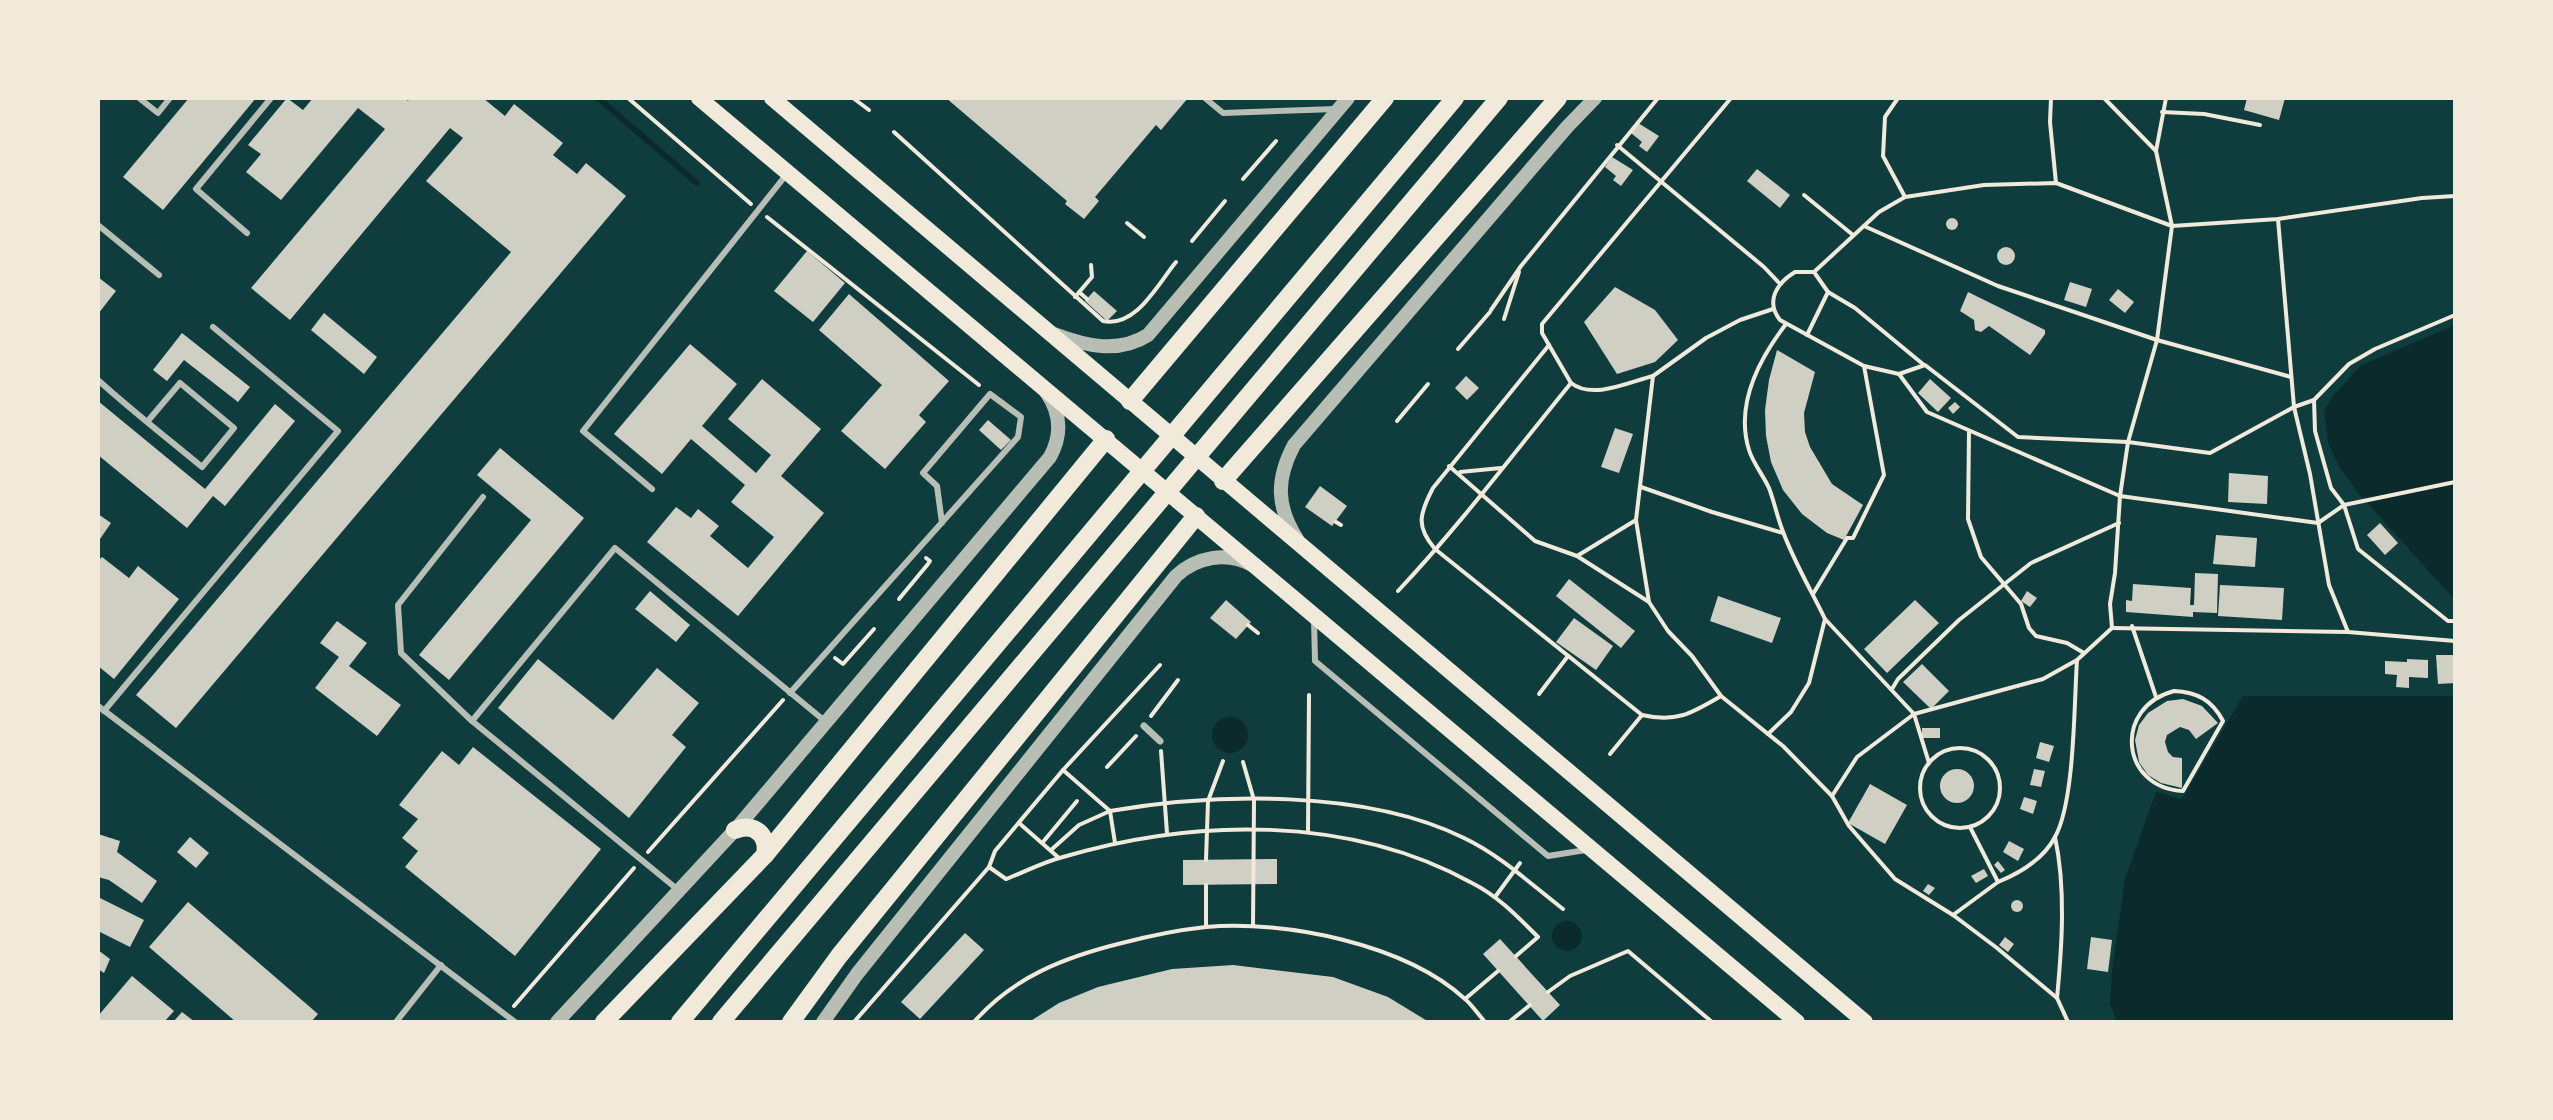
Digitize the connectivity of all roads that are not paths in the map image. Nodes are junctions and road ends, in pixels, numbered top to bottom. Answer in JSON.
{"nodes":[{"id":1,"x":139,"y":98,"type":"edge"},
{"id":2,"x":170,"y":98,"type":"edge"},
{"id":3,"x":271,"y":98,"type":"edge"},
{"id":4,"x":772,"y":98,"type":"edge"},
{"id":5,"x":1205,"y":98,"type":"edge"},
{"id":6,"x":1385,"y":98,"type":"edge"},
{"id":7,"x":1455,"y":98,"type":"edge"},
{"id":8,"x":1499,"y":98,"type":"edge"},
{"id":9,"x":1558,"y":98,"type":"edge"},
{"id":10,"x":1595,"y":98,"type":"edge"},
{"id":11,"x":705,"y":101,"type":"edge"},
{"id":12,"x":1344,"y":103,"type":"edge"},
{"id":13,"x":788,"y":173,"type":"junction"},
{"id":14,"x":98,"y":225,"type":"edge"},
{"id":15,"x":247,"y":233,"type":"dead end"},
{"id":16,"x":159,"y":275,"type":"dead end"},
{"id":17,"x":213,"y":327,"type":"dead end"},
{"id":18,"x":1047,"y":330,"type":"junction"},
{"id":19,"x":98,"y":380,"type":"edge"},
{"id":20,"x":1038,"y":381,"type":"junction"},
{"id":21,"x":1130,"y":401,"type":"junction"},
{"id":22,"x":147,"y":422,"type":"junction"},
{"id":23,"x":1106,"y":439,"type":"junction"},
{"id":24,"x":1223,"y":481,"type":"junction"},
{"id":25,"x":652,"y":489,"type":"dead end"},
{"id":26,"x":483,"y":497,"type":"dead end"},
{"id":27,"x":1196,"y":516,"type":"junction"},
{"id":28,"x":942,"y":523,"type":"junction"},
{"id":29,"x":1310,"y":554,"type":"junction"},
{"id":30,"x":1260,"y":570,"type":"junction"},
{"id":31,"x":1314,"y":616,"type":"junction"},
{"id":32,"x":790,"y":693,"type":"junction"},
{"id":33,"x":101,"y":709,"type":"edge"},
{"id":34,"x":472,"y":721,"type":"junction"},
{"id":35,"x":826,"y":722,"type":"junction"},
{"id":36,"x":1144,"y":726,"type":"road end"},
{"id":37,"x":1160,"y":741,"type":"road end"},
{"id":38,"x":735,"y":830,"type":"junction"},
{"id":39,"x":1590,"y":850,"type":"junction"},
{"id":40,"x":765,"y":855,"type":"junction"},
{"id":41,"x":680,"y":892,"type":"junction"},
{"id":42,"x":441,"y":965,"type":"junction"},
{"id":43,"x":396,"y":1022,"type":"edge"},
{"id":44,"x":515,"y":1022,"type":"edge"},
{"id":45,"x":557,"y":1022,"type":"edge"},
{"id":46,"x":604,"y":1022,"type":"edge"},
{"id":47,"x":680,"y":1022,"type":"edge"},
{"id":48,"x":721,"y":1022,"type":"edge"},
{"id":49,"x":791,"y":1022,"type":"edge"},
{"id":50,"x":823,"y":1022,"type":"edge"},
{"id":51,"x":1797,"y":1022,"type":"edge"},
{"id":52,"x":1865,"y":1022,"type":"edge"}],
"edges":[{"from":1,"to":2,"type":"lane"},
{"from":3,"to":15,"type":"lane"},
{"from":4,"to":18,"type":"main road"},
{"from":5,"to":12,"type":"lane"},
{"from":6,"to":21,"type":"main road"},
{"from":7,"to":47,"type":"main road"},
{"from":8,"to":48,"type":"main road"},
{"from":9,"to":24,"type":"main road"},
{"from":10,"to":29,"type":"street"},
{"from":11,"to":13,"type":"main road"},
{"from":12,"to":18,"type":"street"},
{"from":13,"to":20,"type":"main road"},
{"from":13,"to":25,"type":"lane"},
{"from":14,"to":16,"type":"lane"},
{"from":17,"to":33,"type":"lane"},
{"from":18,"to":21,"type":"main road"},
{"from":19,"to":22,"type":"lane"},
{"from":20,"to":23,"type":"main road"},
{"from":20,"to":35,"type":"street"},
{"from":21,"to":24,"type":"main road"},
{"from":22,"to":22,"type":"lane"},
{"from":23,"to":27,"type":"main road"},
{"from":23,"to":40,"type":"main road"},
{"from":24,"to":29,"type":"main road"},
{"from":26,"to":34,"type":"lane"},
{"from":27,"to":30,"type":"main road"},
{"from":27,"to":49,"type":"main road"},
{"from":28,"to":28,"type":"lane"},
{"from":28,"to":32,"type":"lane"},
{"from":29,"to":52,"type":"main road"},
{"from":30,"to":31,"type":"main road"},
{"from":30,"to":50,"type":"street"},
{"from":31,"to":39,"type":"main road"},
{"from":31,"to":39,"type":"lane"},
{"from":32,"to":34,"type":"lane"},
{"from":32,"to":35,"type":"lane"},
{"from":33,"to":42,"type":"lane"},
{"from":34,"to":41,"type":"lane"},
{"from":35,"to":38,"type":"street"},
{"from":36,"to":37,"type":"street"},
{"from":38,"to":40,"type":"main road"},
{"from":38,"to":41,"type":"street"},
{"from":39,"to":51,"type":"main road"},
{"from":40,"to":46,"type":"main road"},
{"from":41,"to":45,"type":"street"},
{"from":42,"to":43,"type":"lane"},
{"from":42,"to":44,"type":"lane"}]}
